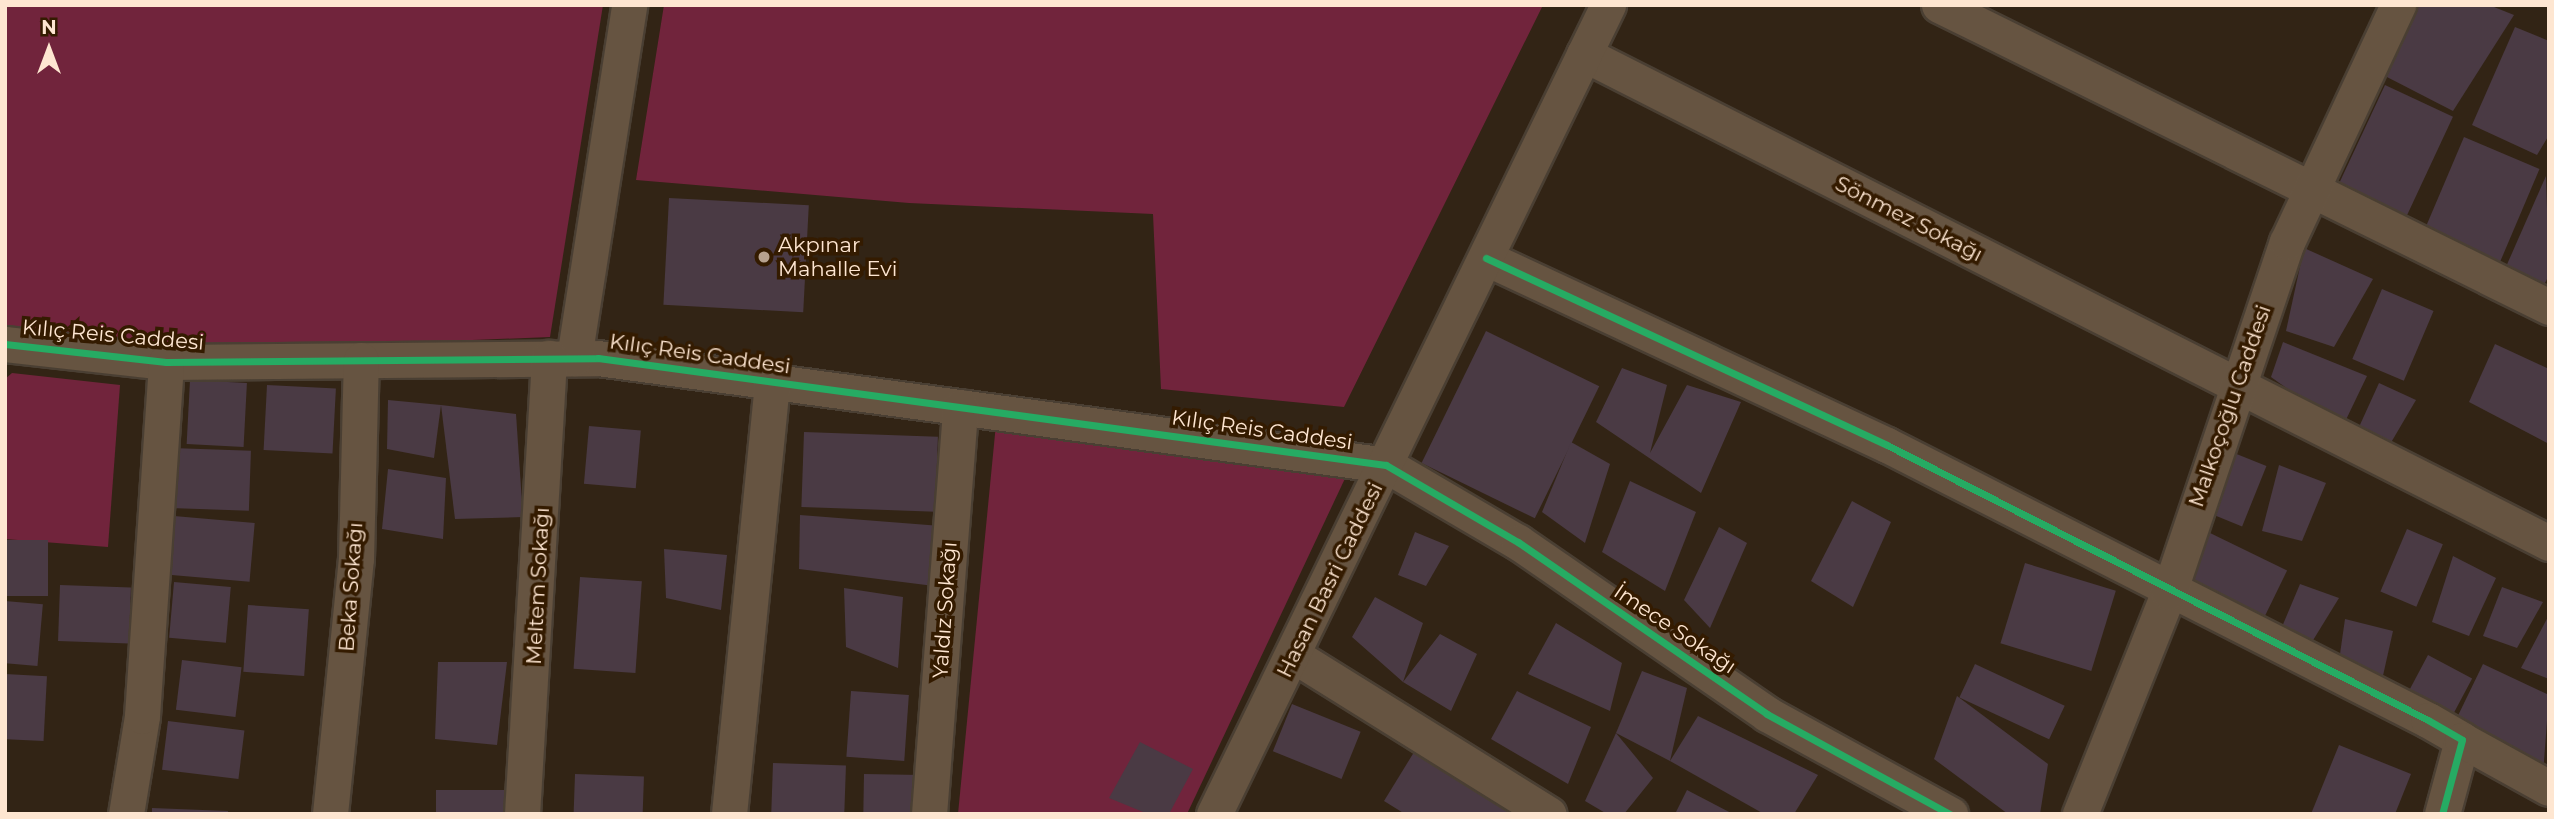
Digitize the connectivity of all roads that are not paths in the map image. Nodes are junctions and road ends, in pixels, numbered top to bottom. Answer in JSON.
{"nodes":[{"id":1,"x":629,"y":5,"type":"edge"},
{"id":2,"x":1608,"y":5,"type":"edge"},
{"id":3,"x":1939,"y":5,"type":"edge"},
{"id":4,"x":2398,"y":5,"type":"edge"},
{"id":5,"x":1584,"y":54,"type":"junction"},
{"id":6,"x":2312,"y":185,"type":"junction"},
{"id":7,"x":1486,"y":258,"type":"junction"},
{"id":8,"x":2549,"y":307,"type":"edge"},
{"id":9,"x":5,"y":344,"type":"edge"},
{"id":10,"x":561,"y":358,"type":"junction"},
{"id":11,"x":361,"y":360,"type":"junction"},
{"id":12,"x":166,"y":362,"type":"junction"},
{"id":13,"x":772,"y":381,"type":"junction"},
{"id":14,"x":2235,"y":383,"type":"junction"},
{"id":15,"x":960,"y":407,"type":"junction"},
{"id":16,"x":1386,"y":465,"type":"junction"},
{"id":17,"x":2549,"y":543,"type":"edge"},
{"id":18,"x":2169,"y":592,"type":"junction"},
{"id":19,"x":1293,"y":655,"type":"junction"},
{"id":20,"x":2462,"y":740,"type":"junction"},
{"id":21,"x":2549,"y":788,"type":"edge"},
{"id":22,"x":2084,"y":812,"type":"edge"},
{"id":23,"x":126,"y":814,"type":"edge"},
{"id":24,"x":330,"y":814,"type":"edge"},
{"id":25,"x":522,"y":814,"type":"edge"},
{"id":26,"x":729,"y":814,"type":"edge"},
{"id":27,"x":929,"y":814,"type":"edge"},
{"id":28,"x":1214,"y":814,"type":"edge"},
{"id":29,"x":1548,"y":814,"type":"edge"},
{"id":30,"x":1950,"y":814,"type":"edge"},
{"id":31,"x":2442,"y":814,"type":"edge"}],
"edges":[{"from":1,"to":10,"type":"street","name":"Meltem Sokağı"},
{"from":2,"to":5,"type":"street","name":"Hasan Basri Caddesi"},
{"from":3,"to":6,"type":"street"},
{"from":4,"to":6,"type":"street","name":"Malkoçoğlu Caddesi"},
{"from":5,"to":7,"type":"street","name":"Hasan Basri Caddesi"},
{"from":5,"to":14,"type":"street","name":"Sönmez Sokağı"},
{"from":6,"to":8,"type":"street"},
{"from":6,"to":14,"type":"street","name":"Malkoçoğlu Caddesi"},
{"from":7,"to":16,"type":"street","name":"Hasan Basri Caddesi"},
{"from":7,"to":18,"type":"street"},
{"from":9,"to":12,"type":"street","name":"Kılıç Reis Caddesi"},
{"from":10,"to":11,"type":"street","name":"Kılıç Reis Caddesi"},
{"from":10,"to":13,"type":"street","name":"Kılıç Reis Caddesi"},
{"from":10,"to":25,"type":"street","name":"Meltem Sokağı"},
{"from":11,"to":12,"type":"street","name":"Kılıç Reis Caddesi"},
{"from":11,"to":24,"type":"street","name":"Beka Sokağı"},
{"from":12,"to":23,"type":"street"},
{"from":13,"to":15,"type":"street","name":"Kılıç Reis Caddesi"},
{"from":13,"to":26,"type":"street"},
{"from":14,"to":17,"type":"street","name":"Sönmez Sokağı"},
{"from":14,"to":18,"type":"street","name":"Malkoçoğlu Caddesi"},
{"from":15,"to":16,"type":"street","name":"Kılıç Reis Caddesi"},
{"from":15,"to":27,"type":"street","name":"Yaldız Sokağı"},
{"from":16,"to":19,"type":"street","name":"Hasan Basri Caddesi"},
{"from":16,"to":30,"type":"street","name":"İmece Sokağı"},
{"from":18,"to":20,"type":"street"},
{"from":18,"to":22,"type":"street","name":"Malkoçoğlu Caddesi"},
{"from":19,"to":28,"type":"street","name":"Hasan Basri Caddesi"},
{"from":19,"to":29,"type":"street"},
{"from":20,"to":21,"type":"street"},
{"from":20,"to":31,"type":"street"}]}
